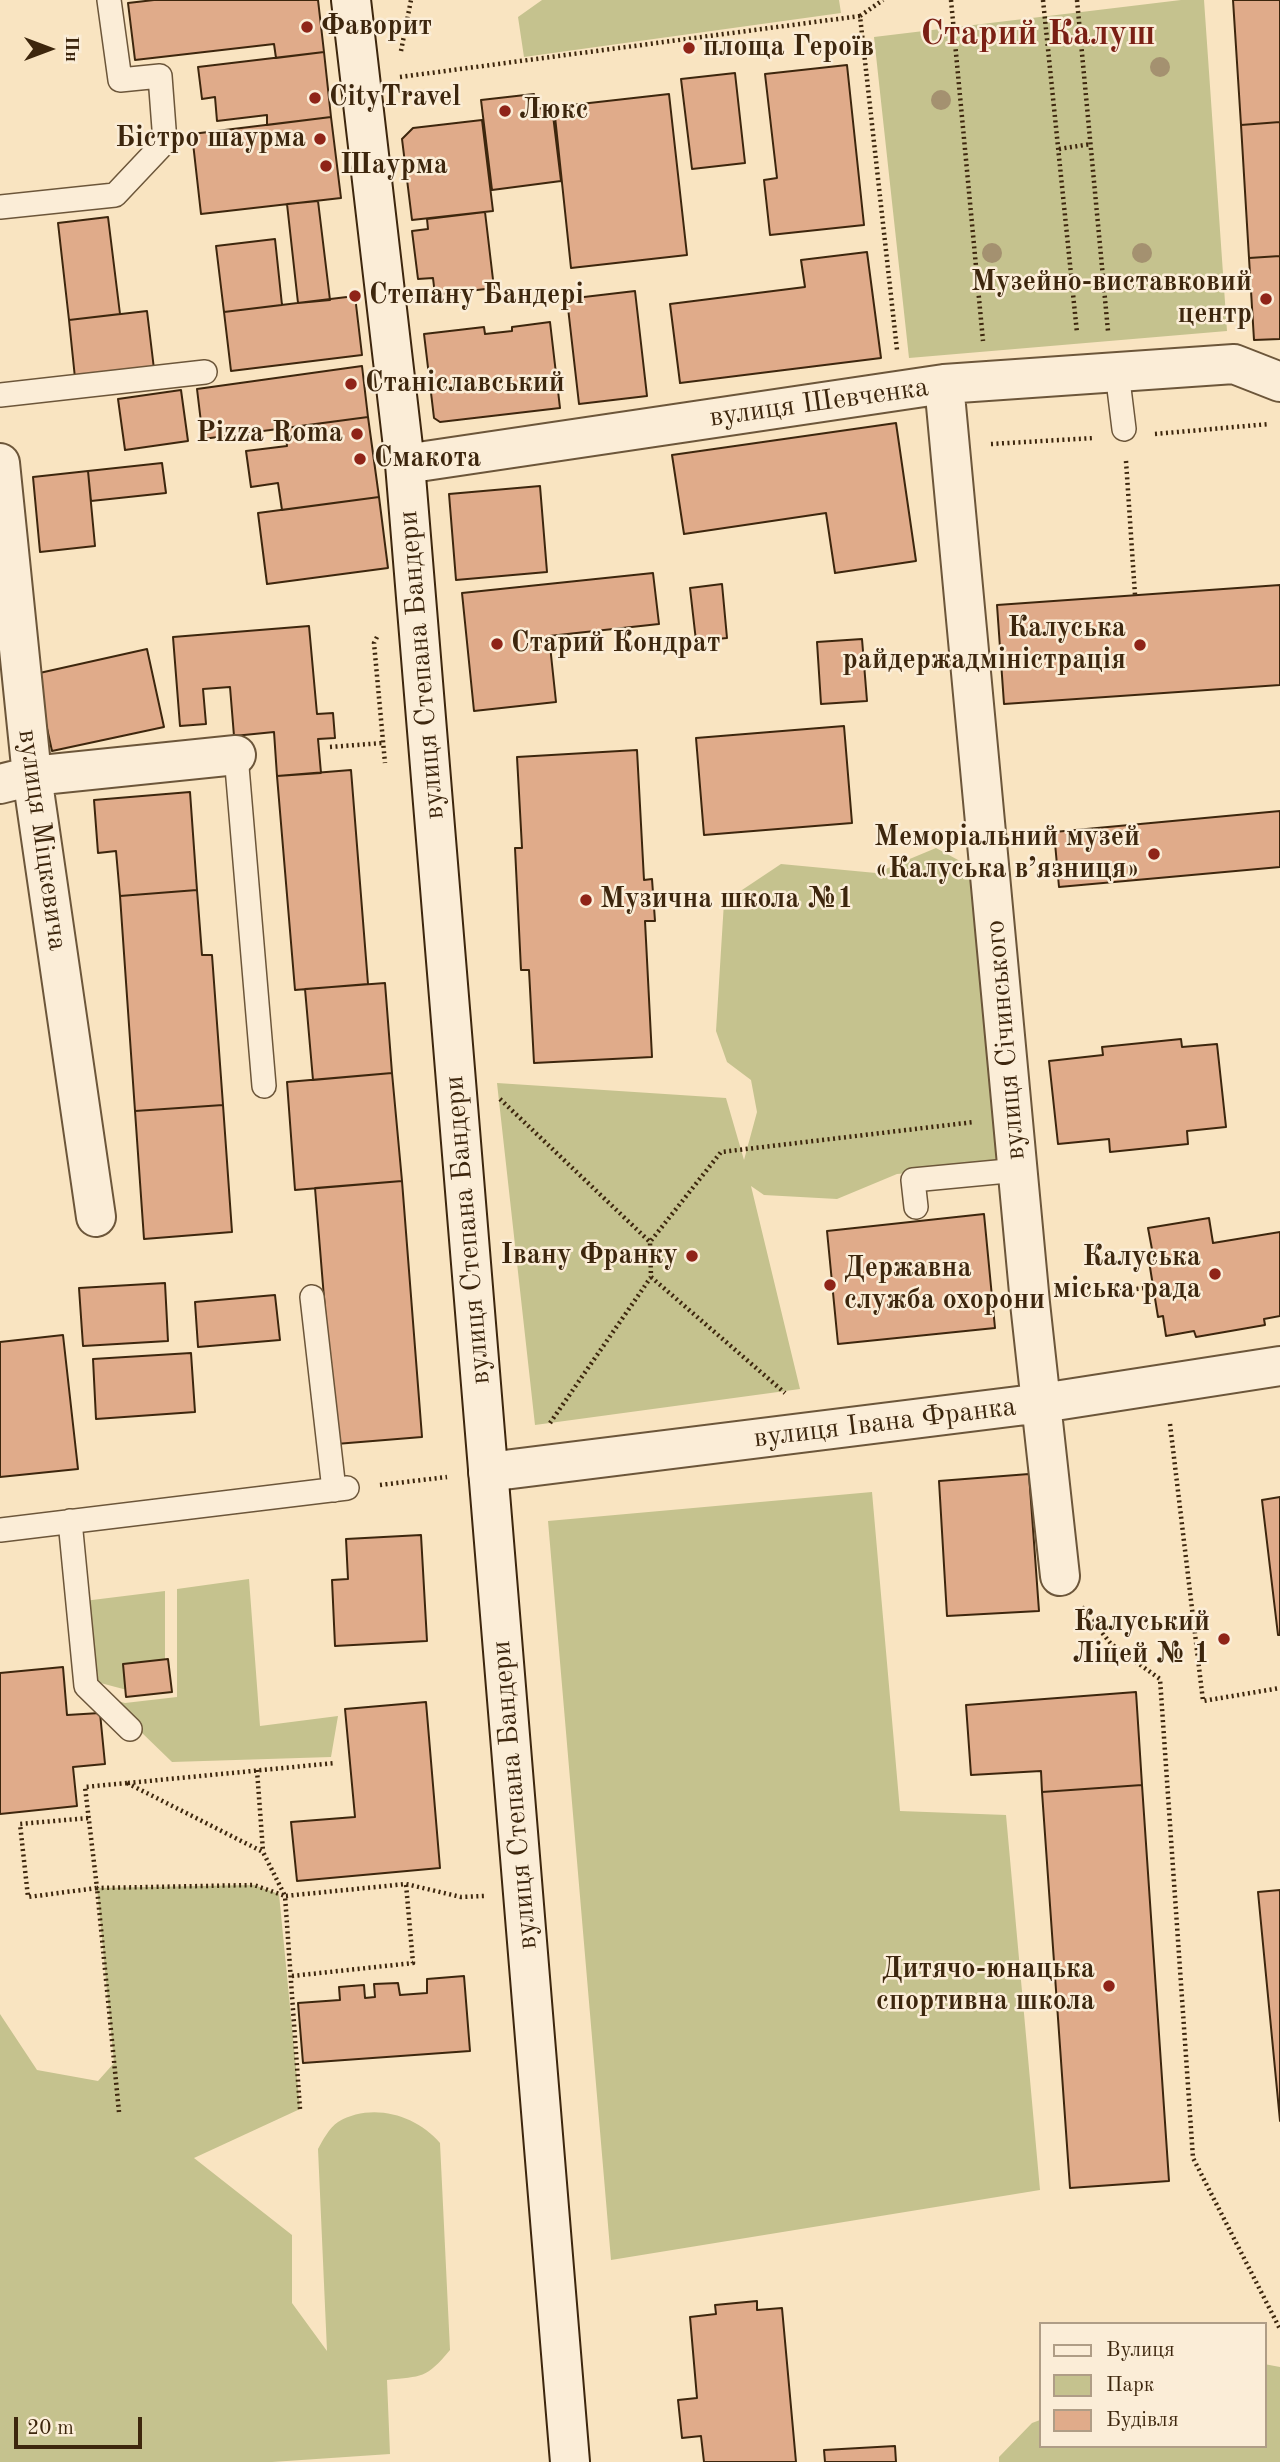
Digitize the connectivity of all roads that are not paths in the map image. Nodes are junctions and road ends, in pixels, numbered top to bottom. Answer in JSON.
{"nodes":[{"id":1,"x":109,"y":0,"type":"edge"},
{"id":2,"x":351,"y":0,"type":"edge"},
{"id":3,"x":0,"y":207,"type":"edge"},
{"id":4,"x":1113,"y":355,"type":"junction"},
{"id":5,"x":205,"y":372,"type":"dead end"},
{"id":6,"x":1280,"y":382,"type":"edge"},
{"id":7,"x":944,"y":384,"type":"junction"},
{"id":8,"x":0,"y":395,"type":"edge"},
{"id":9,"x":1124,"y":429,"type":"road end"},
{"id":10,"x":0,"y":463,"type":"edge"},
{"id":11,"x":405,"y":464,"type":"junction"},
{"id":12,"x":236,"y":755,"type":"joint"},
{"id":13,"x":16,"y":780,"type":"edge"},
{"id":14,"x":264,"y":1086,"type":"dead end"},
{"id":15,"x":1018,"y":1170,"type":"junction"},
{"id":16,"x":916,"y":1207,"type":"dead end"},
{"id":17,"x":96,"y":1217,"type":"dead end"},
{"id":18,"x":312,"y":1297,"type":"dead end"},
{"id":19,"x":1280,"y":1367,"type":"edge"},
{"id":20,"x":1042,"y":1404,"type":"junction"},
{"id":21,"x":472,"y":1474,"type":"junction"},
{"id":22,"x":70,"y":1521,"type":"junction"},
{"id":23,"x":0,"y":1530,"type":"edge"},
{"id":24,"x":1060,"y":1576,"type":"road end"},
{"id":25,"x":130,"y":1729,"type":"dead end"},
{"id":26,"x":569,"y":2462,"type":"edge"}],
"edges":[{"from":1,"to":3,"type":"lane"},
{"from":2,"to":11,"type":"street","name":"вулиця Степана Бандери"},
{"from":4,"to":6,"type":"street","name":"вулиця Шевченка"},
{"from":4,"to":7,"type":"street","name":"вулиця Шевченка"},
{"from":4,"to":9,"type":"lane"},
{"from":5,"to":8,"type":"lane"},
{"from":7,"to":11,"type":"street","name":"вулиця Шевченка"},
{"from":7,"to":15,"type":"street","name":"вулиця Січинського"},
{"from":10,"to":13,"type":"street","name":"вулиця Міцкевича"},
{"from":11,"to":21,"type":"street","name":"вулиця Степана Бандери"},
{"from":12,"to":13,"type":"street"},
{"from":12,"to":14,"type":"lane"},
{"from":13,"to":17,"type":"street","name":"вулиця Міцкевича"},
{"from":15,"to":16,"type":"lane"},
{"from":15,"to":20,"type":"street","name":"вулиця Січинського"},
{"from":18,"to":22,"type":"lane"},
{"from":19,"to":20,"type":"street","name":"вулиця Івана Франка"},
{"from":20,"to":21,"type":"street","name":"вулиця Івана Франка"},
{"from":20,"to":24,"type":"street","name":"вулиця Січинського"},
{"from":21,"to":26,"type":"street","name":"вулиця Степана Бандери"},
{"from":22,"to":23,"type":"lane"},
{"from":22,"to":25,"type":"lane"}]}
